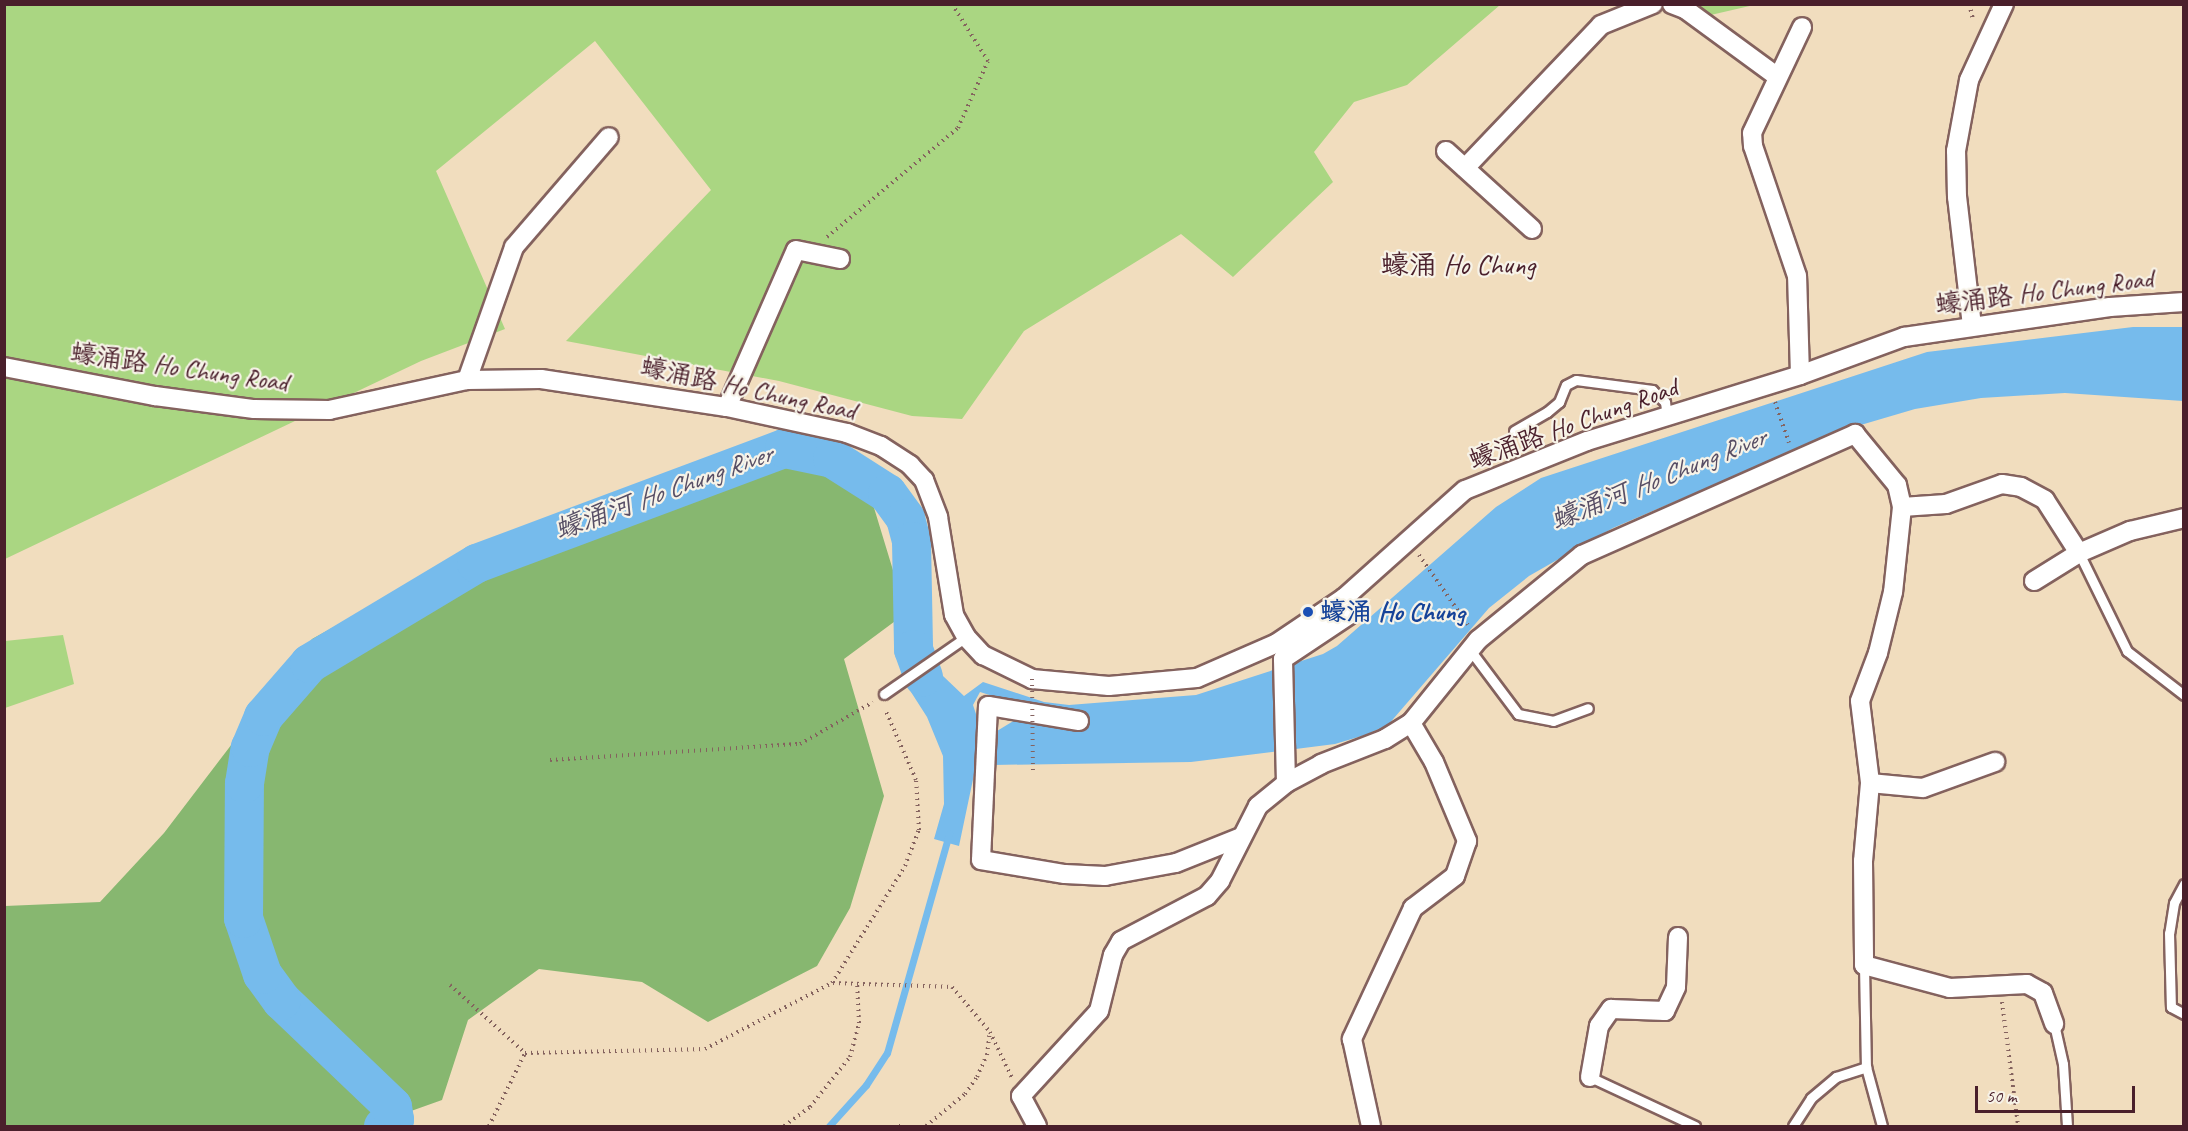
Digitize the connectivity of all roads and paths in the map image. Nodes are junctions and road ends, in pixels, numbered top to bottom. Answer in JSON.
{"nodes":[{"id":1,"x":952,"y":4,"type":"edge"},
{"id":2,"x":1653,"y":4,"type":"edge"},
{"id":3,"x":1672,"y":4,"type":"edge"},
{"id":4,"x":1968,"y":4,"type":"edge"},
{"id":5,"x":2004,"y":4,"type":"edge"},
{"id":6,"x":1973,"y":19,"type":"dead end"},
{"id":7,"x":1802,"y":27,"type":"dead end"},
{"id":8,"x":1778,"y":77,"type":"junction"},
{"id":9,"x":609,"y":137,"type":"dead end"},
{"id":10,"x":1446,"y":151,"type":"dead end"},
{"id":11,"x":1465,"y":168,"type":"junction"},
{"id":12,"x":1532,"y":230,"type":"dead end"},
{"id":13,"x":808,"y":252,"type":"junction"},
{"id":14,"x":840,"y":259,"type":"dead end"},
{"id":15,"x":2184,"y":302,"type":"edge"},
{"id":16,"x":1972,"y":326,"type":"junction"},
{"id":17,"x":4,"y":367,"type":"edge"},
{"id":18,"x":1800,"y":375,"type":"junction"},
{"id":19,"x":467,"y":380,"type":"junction"},
{"id":20,"x":1769,"y":384,"type":"junction"},
{"id":21,"x":727,"y":407,"type":"junction"},
{"id":22,"x":1667,"y":416,"type":"junction"},
{"id":23,"x":1514,"y":431,"type":"dead end"},
{"id":24,"x":1795,"y":462,"type":"junction"},
{"id":25,"x":1902,"y":507,"type":"junction"},
{"id":26,"x":2184,"y":518,"type":"edge"},
{"id":27,"x":1408,"y":540,"type":"junction"},
{"id":28,"x":2079,"y":553,"type":"junction"},
{"id":29,"x":2034,"y":580,"type":"dead end"},
{"id":30,"x":1344,"y":598,"type":"junction"},
{"id":31,"x":966,"y":637,"type":"junction"},
{"id":32,"x":1474,"y":645,"type":"junction"},
{"id":33,"x":1032,"y":679,"type":"junction"},
{"id":34,"x":2184,"y":695,"type":"edge"},
{"id":35,"x":881,"y":696,"type":"junction"},
{"id":36,"x":1588,"y":708,"type":"dead end"},
{"id":37,"x":1079,"y":721,"type":"dead end"},
{"id":38,"x":1411,"y":723,"type":"junction"},
{"id":39,"x":550,"y":760,"type":"dead end"},
{"id":40,"x":1995,"y":762,"type":"dead end"},
{"id":41,"x":1033,"y":775,"type":"dead end"},
{"id":42,"x":1286,"y":783,"type":"junction"},
{"id":43,"x":1870,"y":783,"type":"junction"},
{"id":44,"x":1241,"y":837,"type":"junction"},
{"id":45,"x":2184,"y":884,"type":"edge"},
{"id":46,"x":1678,"y":937,"type":"dead end"},
{"id":47,"x":1864,"y":965,"type":"junction"},
{"id":48,"x":857,"y":982,"type":"junction"},
{"id":49,"x":832,"y":983,"type":"junction"},
{"id":50,"x":450,"y":986,"type":"dead end"},
{"id":51,"x":1998,"y":986,"type":"junction"},
{"id":52,"x":2184,"y":1014,"type":"edge"},
{"id":53,"x":2054,"y":1024,"type":"joint"},
{"id":54,"x":990,"y":1032,"type":"junction"},
{"id":55,"x":525,"y":1053,"type":"junction"},
{"id":56,"x":1866,"y":1067,"type":"junction"},
{"id":57,"x":1590,"y":1077,"type":"joint"},
{"id":58,"x":1021,"y":1096,"type":"junction"},
{"id":59,"x":489,"y":1126,"type":"edge"},
{"id":60,"x":784,"y":1126,"type":"edge"},
{"id":61,"x":899,"y":1126,"type":"edge"},
{"id":62,"x":905,"y":1126,"type":"edge"},
{"id":63,"x":927,"y":1126,"type":"edge"},
{"id":64,"x":1037,"y":1126,"type":"edge"},
{"id":65,"x":1371,"y":1126,"type":"edge"},
{"id":66,"x":1695,"y":1126,"type":"edge"},
{"id":67,"x":1793,"y":1126,"type":"edge"},
{"id":68,"x":1882,"y":1126,"type":"edge"},
{"id":69,"x":2018,"y":1126,"type":"edge"},
{"id":70,"x":2067,"y":1126,"type":"edge"}],
"edges":[{"from":1,"to":13,"type":"path"},
{"from":2,"to":11,"type":"street"},
{"from":3,"to":8,"type":"street"},
{"from":4,"to":6,"type":"path"},
{"from":5,"to":16,"type":"street"},
{"from":7,"to":8,"type":"street"},
{"from":8,"to":18,"type":"street"},
{"from":9,"to":19,"type":"street"},
{"from":10,"to":11,"type":"street"},
{"from":11,"to":12,"type":"street"},
{"from":13,"to":14,"type":"street"},
{"from":13,"to":21,"type":"street"},
{"from":15,"to":16,"type":"street","name":"蠔涌路 Ho Chung Road"},
{"from":16,"to":18,"type":"street","name":"蠔涌路 Ho Chung Road"},
{"from":17,"to":19,"type":"street","name":"蠔涌路 Ho Chung Road"},
{"from":18,"to":20,"type":"street","name":"蠔涌路 Ho Chung Road"},
{"from":19,"to":21,"type":"street","name":"蠔涌路 Ho Chung Road"},
{"from":20,"to":22,"type":"street","name":"蠔涌路 Ho Chung Road"},
{"from":20,"to":24,"type":"path"},
{"from":21,"to":31,"type":"street","name":"蠔涌路 Ho Chung Road"},
{"from":22,"to":23,"type":"lane"},
{"from":22,"to":27,"type":"street","name":"蠔涌路 Ho Chung Road"},
{"from":24,"to":25,"type":"street"},
{"from":24,"to":32,"type":"street"},
{"from":25,"to":28,"type":"street"},
{"from":25,"to":43,"type":"street"},
{"from":26,"to":28,"type":"street"},
{"from":27,"to":30,"type":"street","name":"蠔涌路 Ho Chung Road"},
{"from":27,"to":32,"type":"path"},
{"from":28,"to":29,"type":"street"},
{"from":28,"to":34,"type":"lane"},
{"from":30,"to":33,"type":"street","name":"蠔涌路 Ho Chung Road"},
{"from":30,"to":42,"type":"street"},
{"from":31,"to":33,"type":"street","name":"蠔涌路 Ho Chung Road"},
{"from":31,"to":35,"type":"lane"},
{"from":32,"to":36,"type":"lane"},
{"from":32,"to":38,"type":"street"},
{"from":33,"to":41,"type":"path","bridge":true},
{"from":35,"to":39,"type":"path"},
{"from":35,"to":49,"type":"path"},
{"from":37,"to":44,"type":"street"},
{"from":38,"to":42,"type":"street"},
{"from":38,"to":65,"type":"street"},
{"from":40,"to":43,"type":"street"},
{"from":42,"to":44,"type":"street"},
{"from":43,"to":47,"type":"street"},
{"from":44,"to":58,"type":"street"},
{"from":45,"to":52,"type":"lane"},
{"from":46,"to":57,"type":"street"},
{"from":47,"to":51,"type":"street"},
{"from":47,"to":56,"type":"lane"},
{"from":48,"to":49,"type":"path"},
{"from":48,"to":54,"type":"path"},
{"from":48,"to":60,"type":"path"},
{"from":49,"to":55,"type":"path"},
{"from":50,"to":55,"type":"path"},
{"from":51,"to":53,"type":"street"},
{"from":51,"to":69,"type":"path"},
{"from":53,"to":70,"type":"lane"},
{"from":54,"to":58,"type":"path"},
{"from":54,"to":63,"type":"path"},
{"from":55,"to":59,"type":"path"},
{"from":56,"to":67,"type":"lane"},
{"from":56,"to":68,"type":"lane"},
{"from":57,"to":66,"type":"lane"},
{"from":58,"to":64,"type":"street"},
{"from":61,"to":62,"type":"path"}]}
